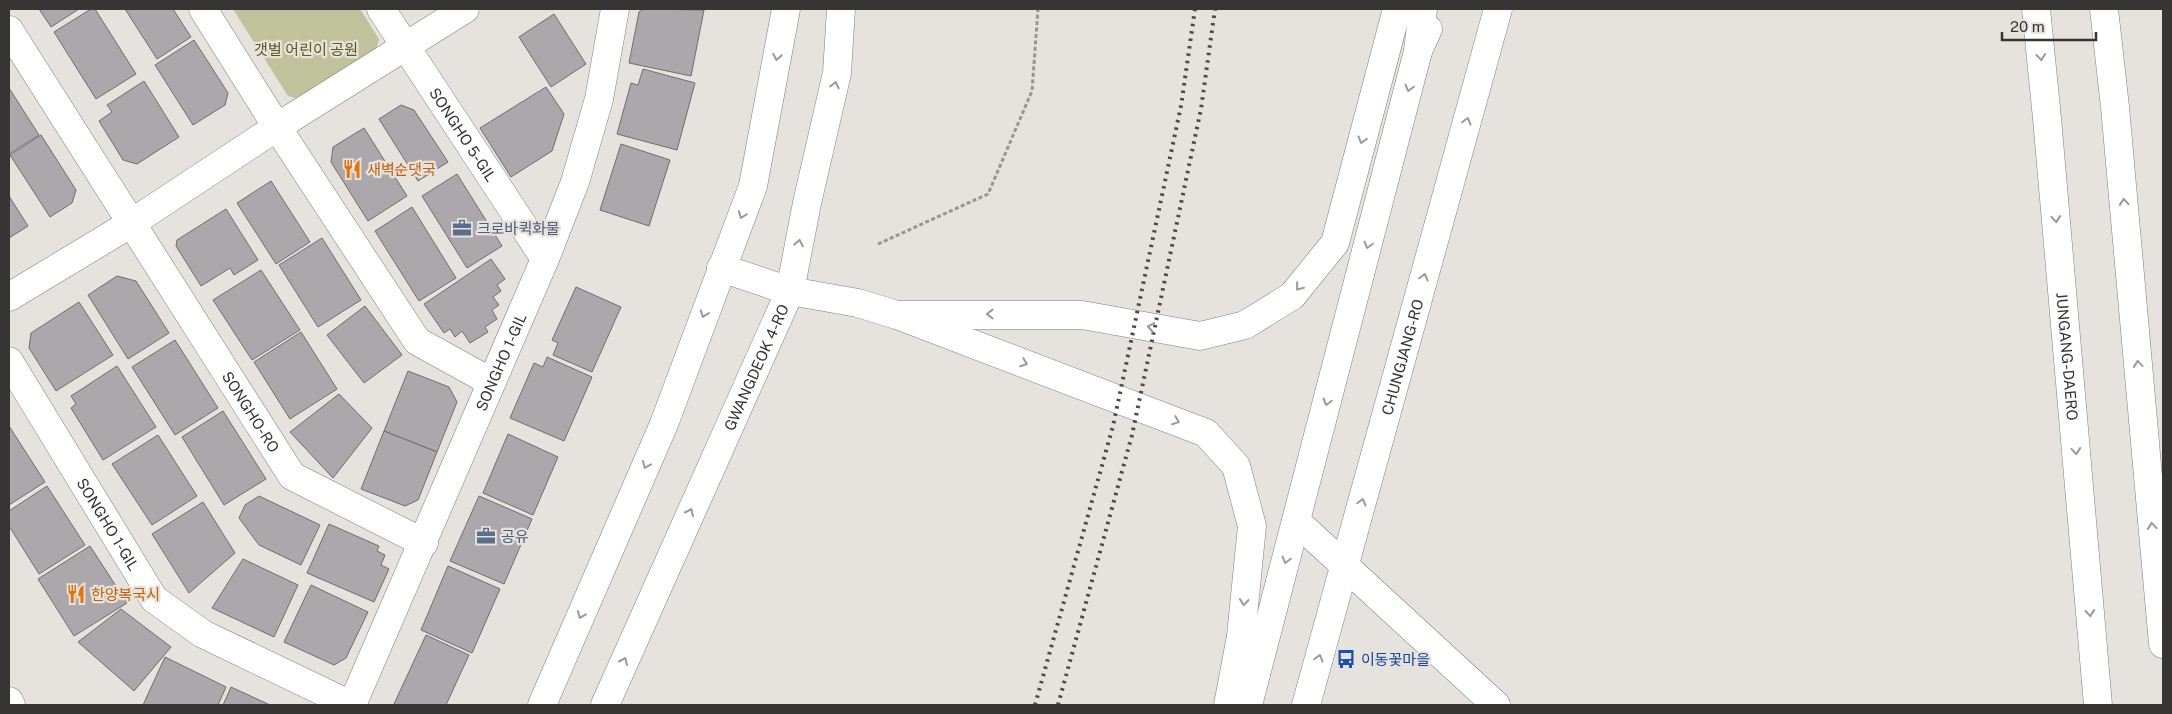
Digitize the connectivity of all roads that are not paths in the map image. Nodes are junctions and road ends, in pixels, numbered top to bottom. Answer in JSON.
{"nodes":[{"id":1,"x":203,"y":9,"type":"edge"},
{"id":2,"x":381,"y":9,"type":"edge"},
{"id":3,"x":465,"y":9,"type":"edge"},
{"id":4,"x":615,"y":9,"type":"edge"},
{"id":5,"x":786,"y":9,"type":"edge"},
{"id":6,"x":840,"y":9,"type":"edge"},
{"id":7,"x":1397,"y":9,"type":"edge"},
{"id":8,"x":1423,"y":9,"type":"edge"},
{"id":9,"x":1436,"y":9,"type":"edge"},
{"id":10,"x":1498,"y":9,"type":"edge"},
{"id":11,"x":2036,"y":9,"type":"edge"},
{"id":12,"x":2104,"y":9,"type":"edge"},
{"id":13,"x":9,"y":30,"type":"edge"},
{"id":14,"x":405,"y":47,"type":"junction"},
{"id":15,"x":1418,"y":51,"type":"junction"},
{"id":16,"x":277,"y":127,"type":"junction"},
{"id":17,"x":130,"y":224,"type":"junction"},
{"id":18,"x":545,"y":259,"type":"junction"},
{"id":19,"x":721,"y":268,"type":"junction"},
{"id":20,"x":790,"y":291,"type":"junction"},
{"id":21,"x":9,"y":297,"type":"edge"},
{"id":22,"x":897,"y":315,"type":"junction"},
{"id":23,"x":9,"y":362,"type":"edge"},
{"id":24,"x":491,"y":382,"type":"junction"},
{"id":25,"x":1296,"y":521,"type":"junction"},
{"id":26,"x":424,"y":543,"type":"junction"},
{"id":27,"x":1345,"y":564,"type":"junction"},
{"id":28,"x":2163,"y":644,"type":"edge"},
{"id":29,"x":9,"y":701,"type":"edge"},
{"id":30,"x":11,"y":705,"type":"edge"},
{"id":31,"x":352,"y":705,"type":"edge"},
{"id":32,"x":542,"y":705,"type":"edge"},
{"id":33,"x":605,"y":705,"type":"edge"},
{"id":34,"x":1228,"y":705,"type":"edge"},
{"id":35,"x":1248,"y":705,"type":"edge"},
{"id":36,"x":1306,"y":705,"type":"edge"},
{"id":37,"x":1496,"y":705,"type":"edge"},
{"id":38,"x":2098,"y":705,"type":"edge"}],
"edges":[{"from":1,"to":16,"type":"street"},
{"from":2,"to":14,"type":"street","name":"SONGHO 5-GIL"},
{"from":3,"to":14,"type":"street"},
{"from":4,"to":18,"type":"street","name":"SONGHO 1-GIL"},
{"from":5,"to":19,"type":"street","one_way":true},
{"from":20,"to":6,"type":"street","name":"GWANGDEOK 4-RO","one_way":true},
{"from":7,"to":22,"type":"street","one_way":true},
{"from":8,"to":15,"type":"street"},
{"from":9,"to":15,"type":"street"},
{"from":27,"to":10,"type":"street","name":"CHUNGJANG-RO","one_way":true},
{"from":11,"to":38,"type":"street","name":"JUNGANG-DAERO","one_way":true},
{"from":28,"to":12,"type":"street","one_way":true},
{"from":13,"to":17,"type":"street","name":"SONGHO-RO"},
{"from":14,"to":16,"type":"street"},
{"from":14,"to":18,"type":"street","name":"SONGHO 5-GIL"},
{"from":15,"to":25,"type":"street","one_way":true},
{"from":16,"to":17,"type":"street"},
{"from":16,"to":24,"type":"street"},
{"from":17,"to":21,"type":"street"},
{"from":17,"to":26,"type":"street","name":"SONGHO-RO"},
{"from":18,"to":24,"type":"street","name":"SONGHO 1-GIL"},
{"from":19,"to":20,"type":"street"},
{"from":19,"to":32,"type":"street","one_way":true},
{"from":20,"to":22,"type":"street"},
{"from":33,"to":20,"type":"street","name":"GWANGDEOK 4-RO","one_way":true},
{"from":22,"to":34,"type":"street","one_way":true},
{"from":23,"to":31,"type":"street","name":"SONGHO 1-GIL"},
{"from":24,"to":26,"type":"street","name":"SONGHO 1-GIL"},
{"from":25,"to":27,"type":"street"},
{"from":25,"to":35,"type":"street","one_way":true},
{"from":26,"to":31,"type":"street","name":"SONGHO 1-GIL"},
{"from":36,"to":27,"type":"street","name":"CHUNGJANG-RO","one_way":true},
{"from":27,"to":37,"type":"street"},
{"from":29,"to":30,"type":"street"}]}
